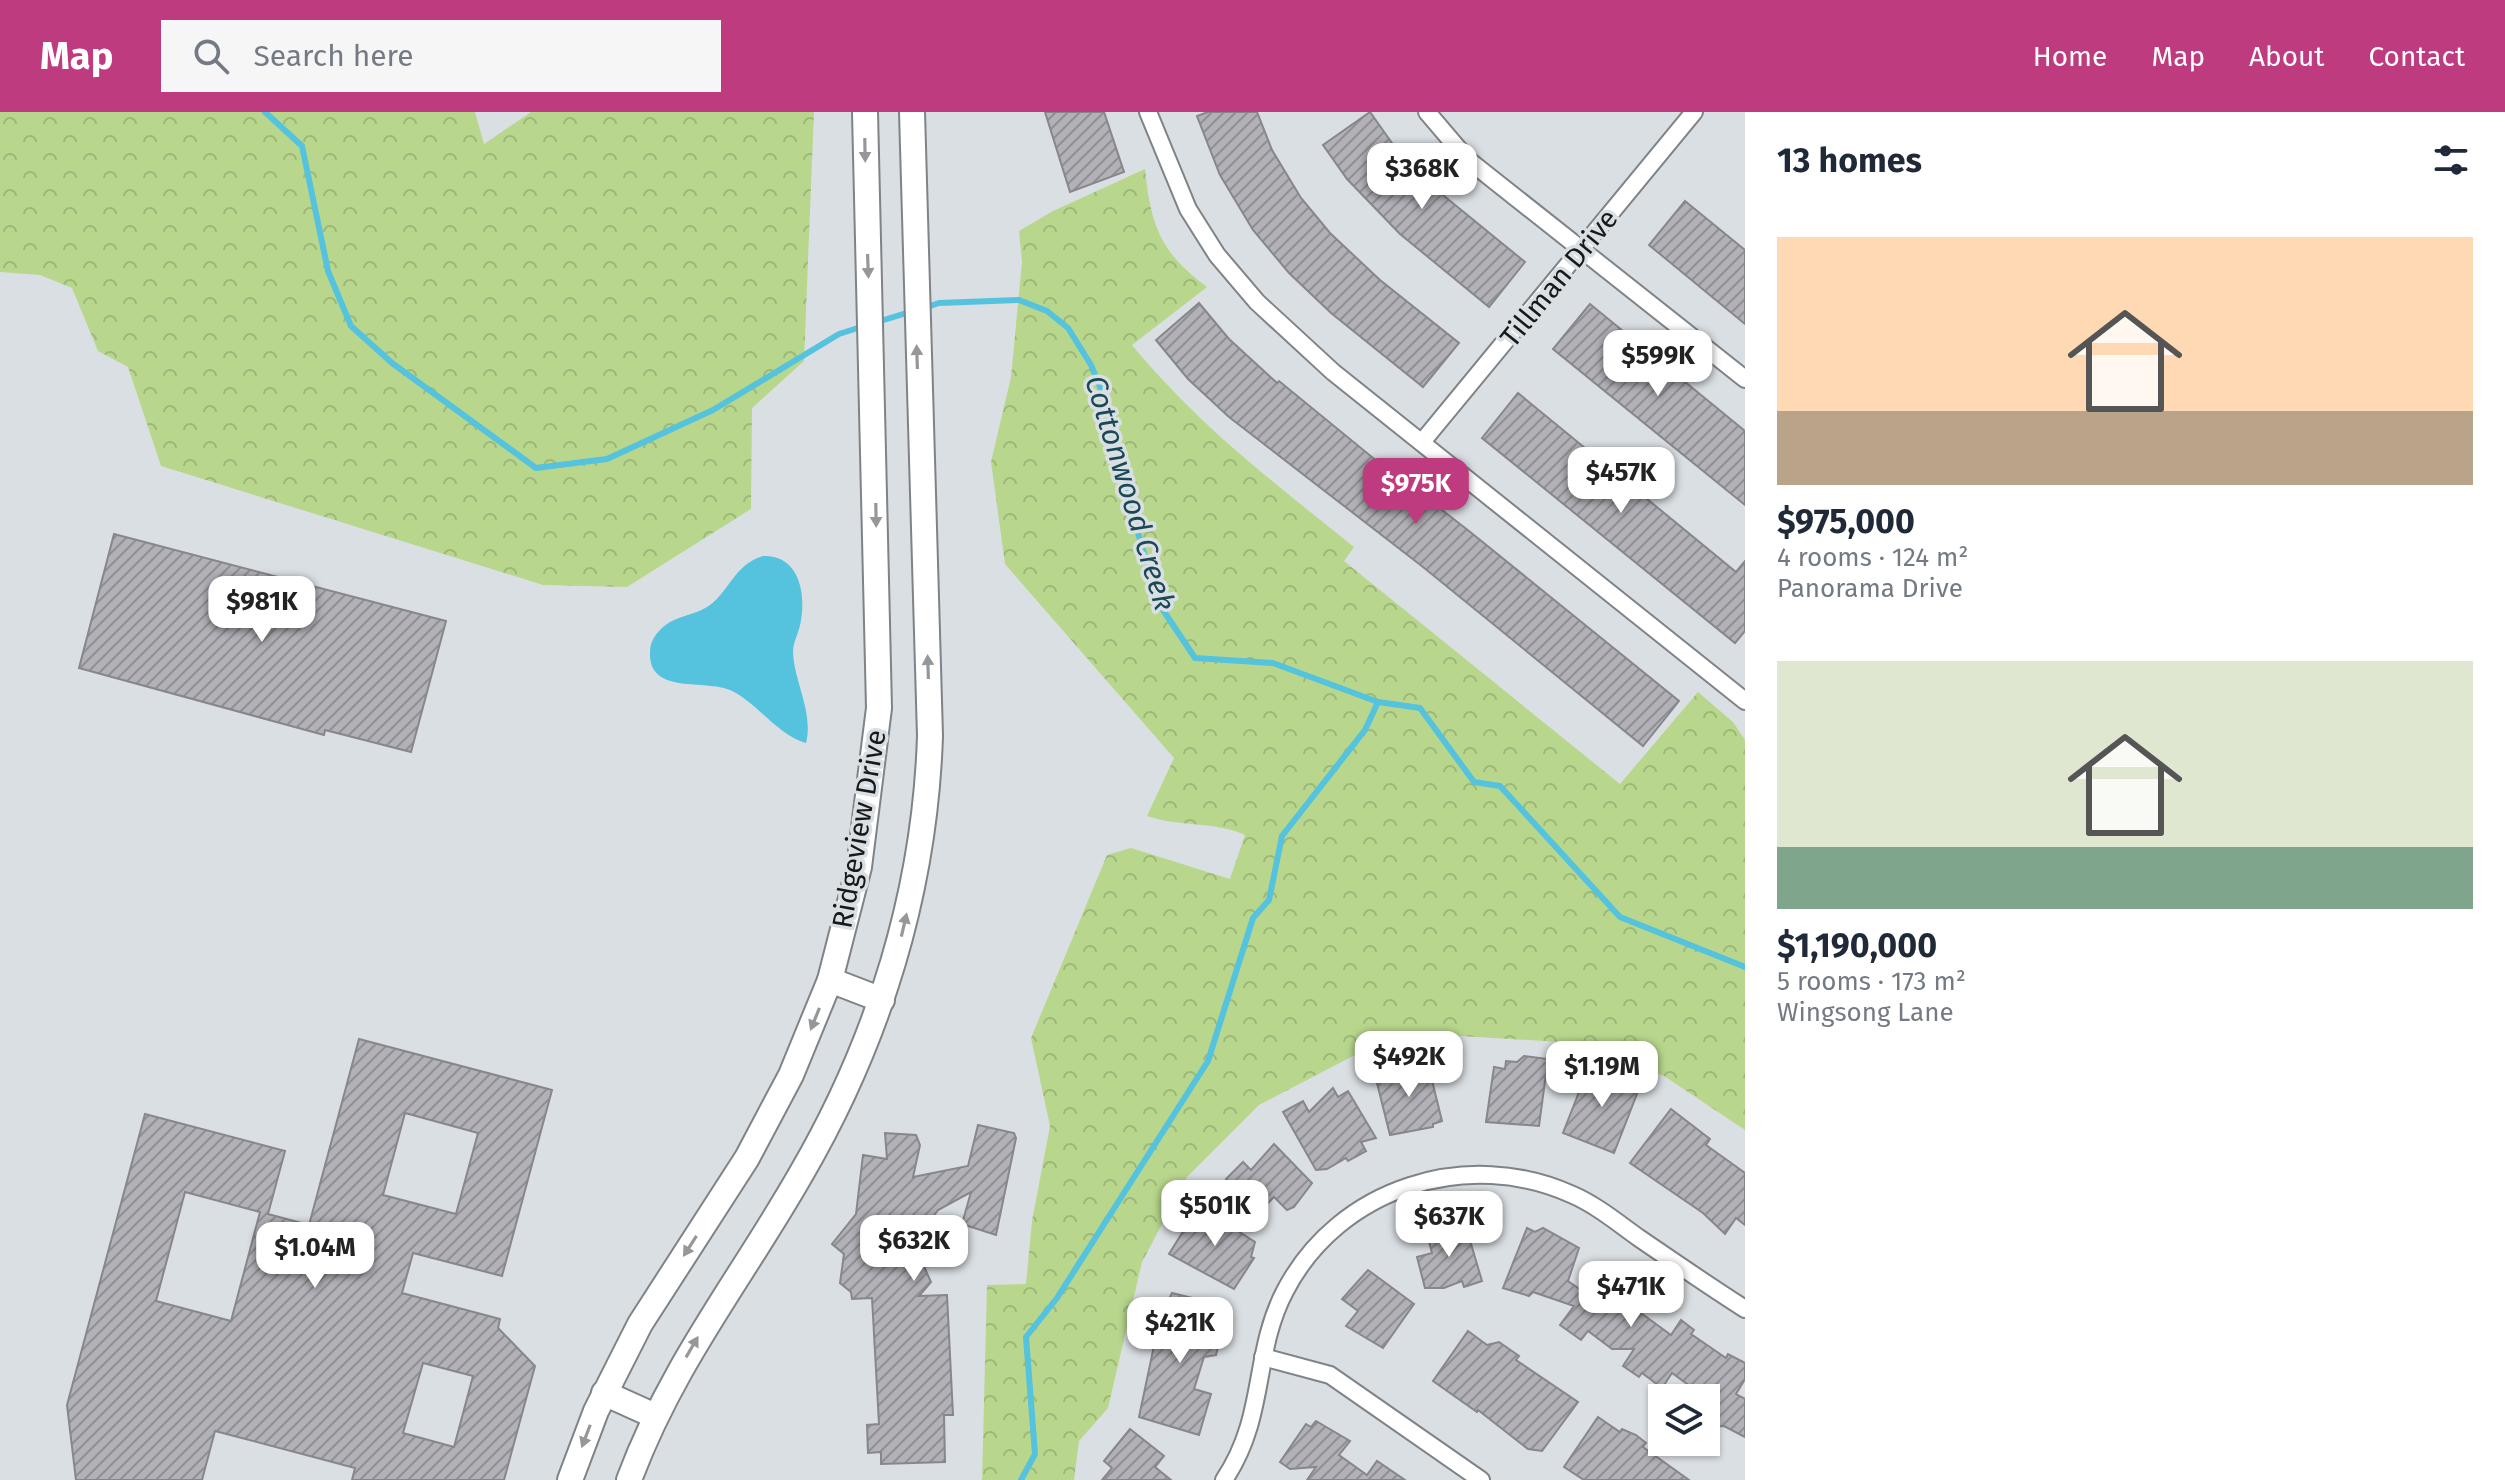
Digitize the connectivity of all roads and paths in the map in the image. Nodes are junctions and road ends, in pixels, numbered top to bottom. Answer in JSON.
{"nodes":[{"id":1,"x":865,"y":112,"type":"edge"},
{"id":2,"x":912,"y":112,"type":"edge"},
{"id":3,"x":1148,"y":112,"type":"edge"},
{"id":4,"x":1427,"y":112,"type":"edge"},
{"id":5,"x":1694,"y":112,"type":"edge"},
{"id":6,"x":1582,"y":249,"type":"junction"},
{"id":7,"x":1745,"y":379,"type":"edge"},
{"id":8,"x":1422,"y":442,"type":"junction"},
{"id":9,"x":1745,"y":701,"type":"edge"},
{"id":10,"x":830,"y":980,"type":"junction"},
{"id":11,"x":882,"y":1000,"type":"junction"},
{"id":12,"x":1745,"y":1309,"type":"edge"},
{"id":13,"x":1263,"y":1357,"type":"junction"},
{"id":14,"x":604,"y":1393,"type":"junction"},
{"id":15,"x":655,"y":1416,"type":"junction"},
{"id":16,"x":570,"y":1480,"type":"edge"},
{"id":17,"x":629,"y":1480,"type":"edge"},
{"id":18,"x":1224,"y":1480,"type":"edge"},
{"id":19,"x":1481,"y":1480,"type":"edge"}],
"edges":[{"from":1,"to":10,"type":"main road","name":"Ridgeview Drive","one_way":true},
{"from":11,"to":2,"type":"main road","name":"Ridgeview Drive","one_way":true},
{"from":3,"to":8,"type":"street"},
{"from":4,"to":6,"type":"street"},
{"from":5,"to":6,"type":"street","name":"Tillman Drive"},
{"from":6,"to":7,"type":"street"},
{"from":6,"to":8,"type":"street","name":"Tillman Drive"},
{"from":8,"to":9,"type":"street"},
{"from":10,"to":11,"type":"main road"},
{"from":10,"to":14,"type":"main road","name":"Ridgeview Drive","one_way":true},
{"from":15,"to":11,"type":"main road","name":"Ridgeview Drive","one_way":true},
{"from":12,"to":13,"type":"street"},
{"from":13,"to":18,"type":"street"},
{"from":13,"to":19,"type":"street"},
{"from":14,"to":15,"type":"main road"},
{"from":14,"to":16,"type":"main road","name":"Ridgeview Drive","one_way":true},
{"from":15,"to":17,"type":"main road","name":"Ridgeview Drive"}]}
